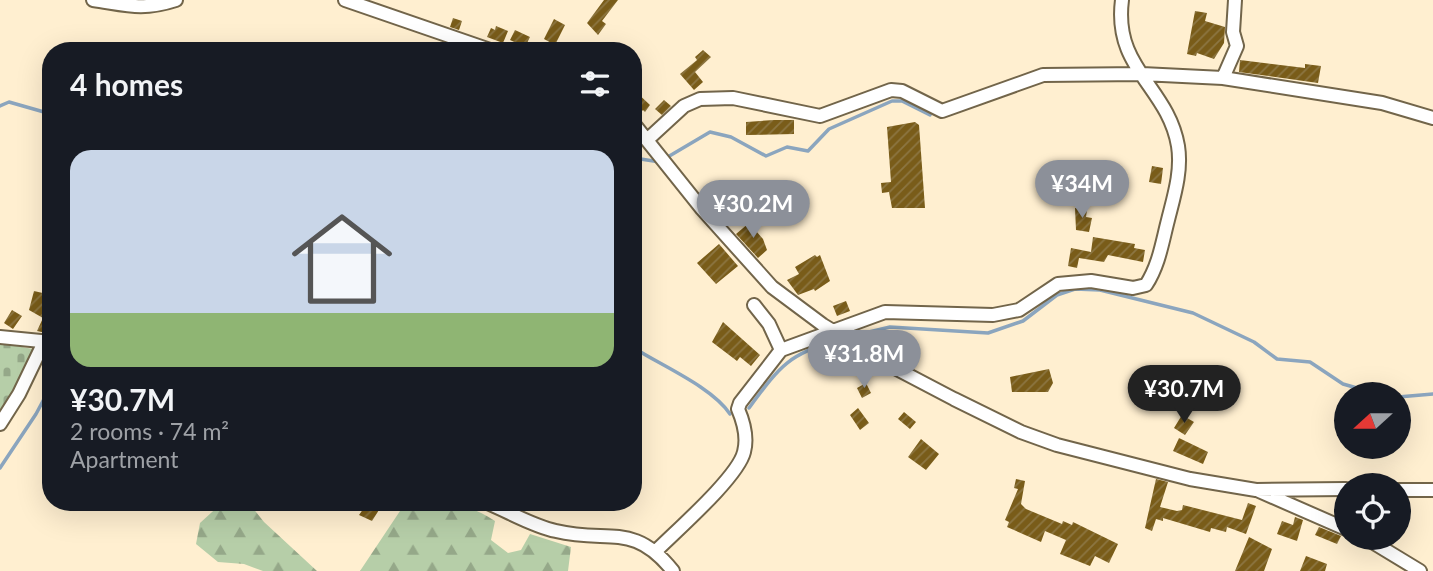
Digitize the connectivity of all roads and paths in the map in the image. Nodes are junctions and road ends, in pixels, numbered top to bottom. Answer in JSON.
{"nodes":[{"id":1,"x":93,"y":0,"type":"edge"},
{"id":2,"x":176,"y":0,"type":"edge"},
{"id":3,"x":345,"y":0,"type":"edge"},
{"id":4,"x":1122,"y":0,"type":"edge"},
{"id":5,"x":1236,"y":0,"type":"edge"},
{"id":6,"x":468,"y":42,"type":"edge"},
{"id":7,"x":1142,"y":74,"type":"junction"},
{"id":8,"x":1223,"y":78,"type":"junction"},
{"id":9,"x":1433,"y":118,"type":"edge"},
{"id":10,"x":642,"y":134,"type":"edge"},
{"id":11,"x":647,"y":140,"type":"junction"},
{"id":12,"x":754,"y":305,"type":"dead end"},
{"id":13,"x":831,"y":330,"type":"junction"},
{"id":14,"x":0,"y":337,"type":"edge"},
{"id":15,"x":42,"y":341,"type":"edge"},
{"id":16,"x":42,"y":351,"type":"edge"},
{"id":17,"x":781,"y":351,"type":"junction"},
{"id":18,"x":0,"y":424,"type":"edge"},
{"id":19,"x":1334,"y":489,"type":"edge"},
{"id":20,"x":1256,"y":490,"type":"junction"},
{"id":21,"x":1411,"y":490,"type":"edge"},
{"id":22,"x":1433,"y":490,"type":"edge"},
{"id":23,"x":507,"y":511,"type":"edge"},
{"id":24,"x":1334,"y":523,"type":"edge"},
{"id":25,"x":1385,"y":550,"type":"edge"},
{"id":26,"x":656,"y":551,"type":"junction"},
{"id":27,"x":673,"y":571,"type":"edge"},
{"id":28,"x":1420,"y":571,"type":"edge"}],
"edges":[{"from":1,"to":2,"type":"street"},
{"from":3,"to":6,"type":"street"},
{"from":4,"to":7,"type":"street"},
{"from":5,"to":8,"type":"street"},
{"from":7,"to":8,"type":"street"},
{"from":7,"to":11,"type":"street"},
{"from":7,"to":13,"type":"street"},
{"from":8,"to":9,"type":"street"},
{"from":10,"to":11,"type":"street"},
{"from":11,"to":13,"type":"street"},
{"from":12,"to":17,"type":"street"},
{"from":13,"to":17,"type":"street"},
{"from":13,"to":20,"type":"street"},
{"from":14,"to":15,"type":"street"},
{"from":16,"to":18,"type":"street"},
{"from":17,"to":26,"type":"street"},
{"from":19,"to":20,"type":"street"},
{"from":20,"to":24,"type":"street"},
{"from":21,"to":22,"type":"street"},
{"from":23,"to":26,"type":"street"},
{"from":25,"to":28,"type":"street"},
{"from":26,"to":27,"type":"street"}]}
